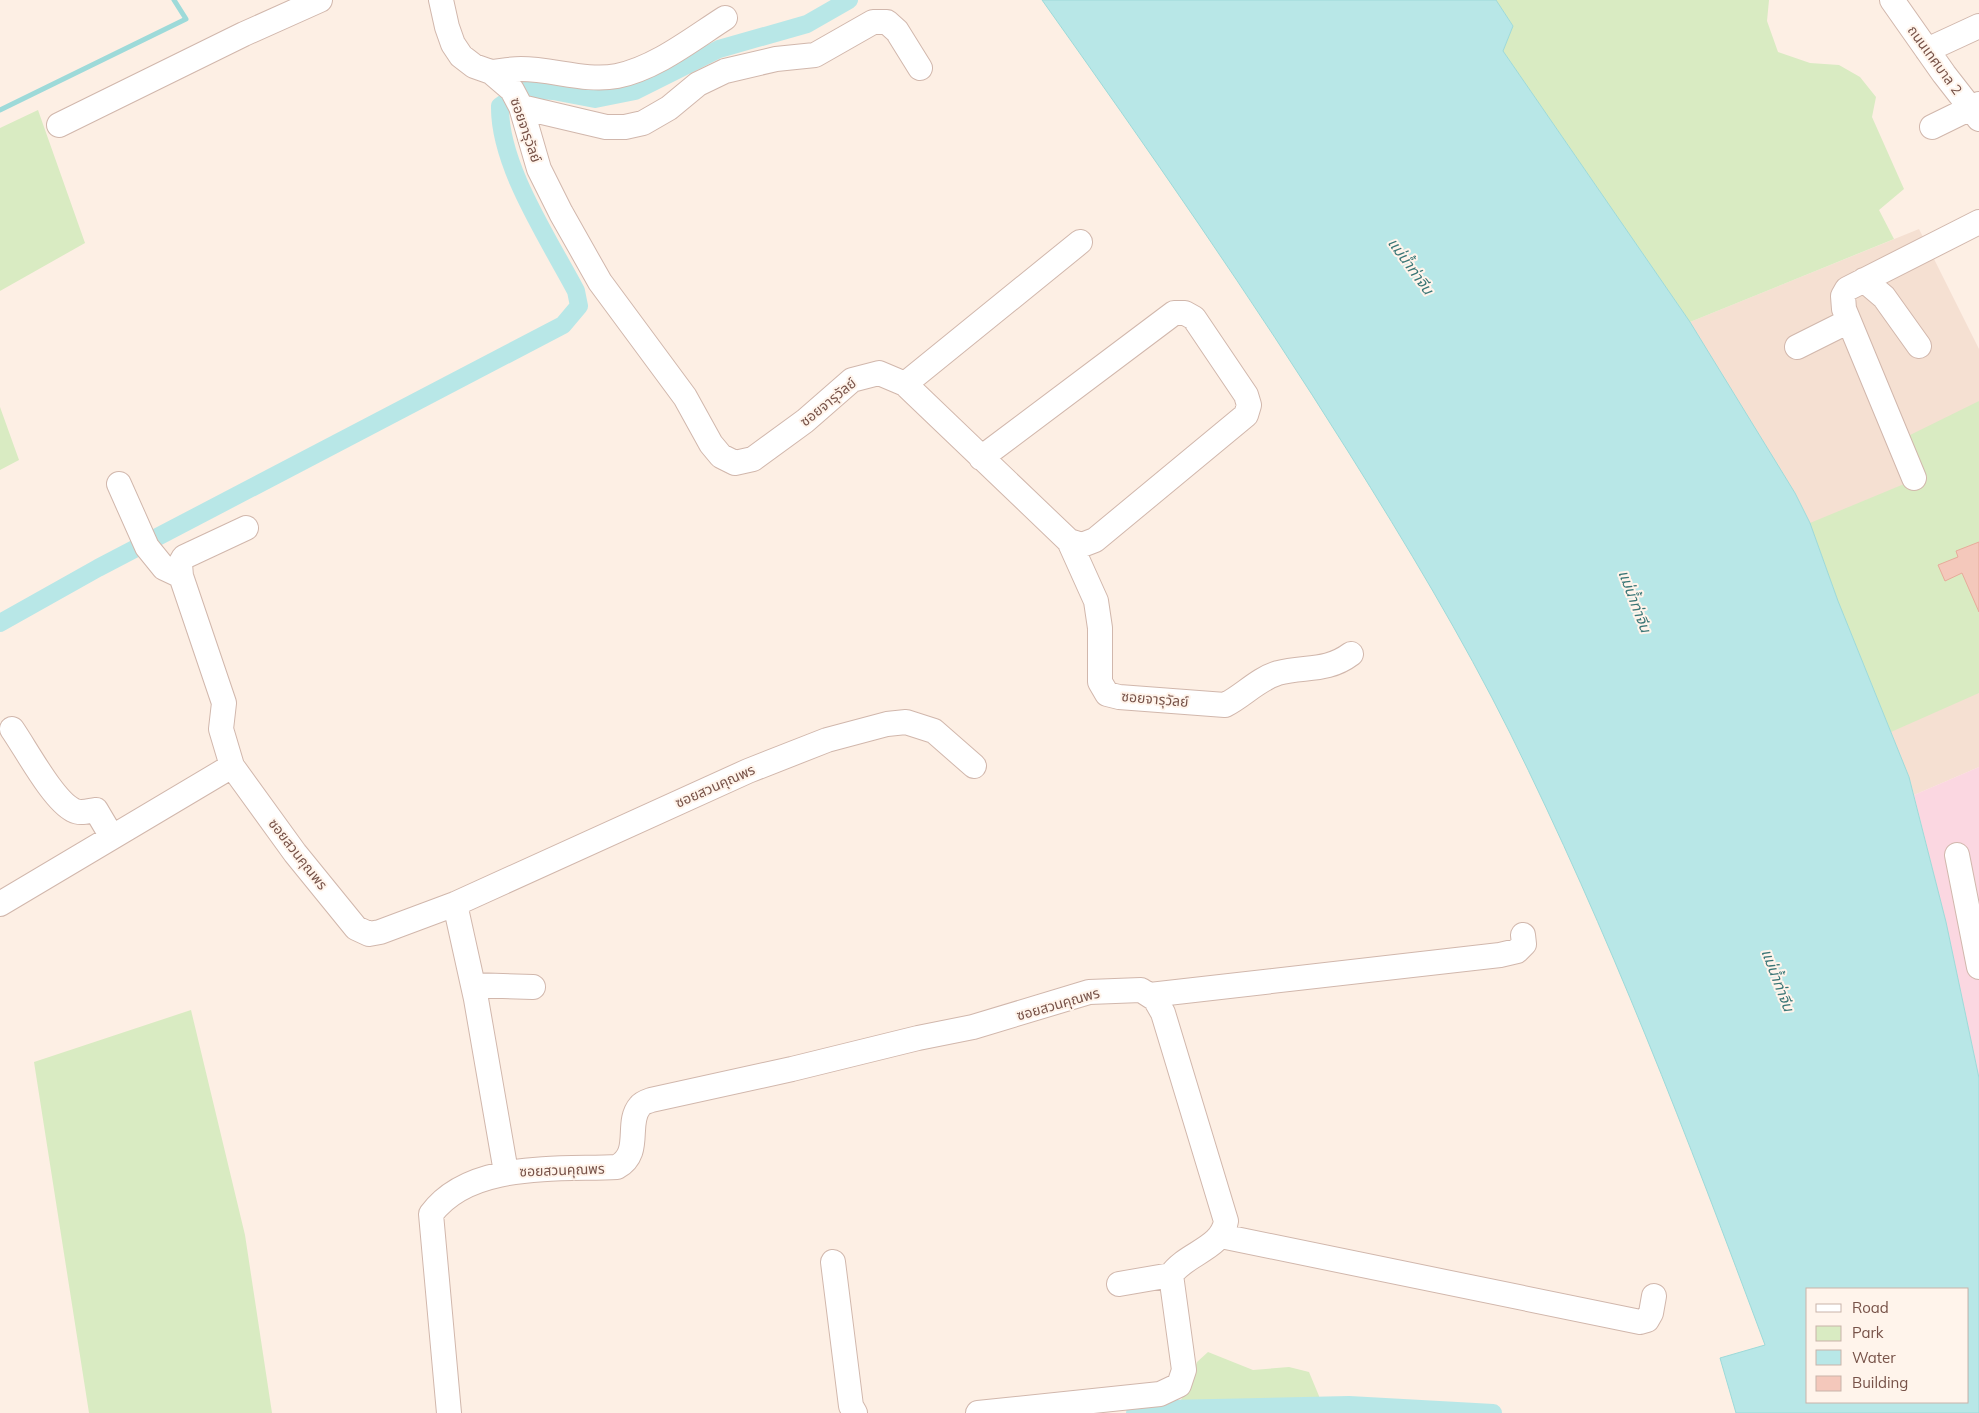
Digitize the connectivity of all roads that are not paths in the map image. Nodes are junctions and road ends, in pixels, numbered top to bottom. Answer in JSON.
{"nodes":[{"id":1,"x":320,"y":0,"type":"edge"},
{"id":2,"x":441,"y":0,"type":"edge"},
{"id":3,"x":1892,"y":0,"type":"edge"},
{"id":4,"x":725,"y":18,"type":"dead end"},
{"id":5,"x":1979,"y":26,"type":"edge"},
{"id":6,"x":1927,"y":50,"type":"junction"},
{"id":7,"x":920,"y":68,"type":"dead end"},
{"id":8,"x":491,"y":72,"type":"junction"},
{"id":9,"x":521,"y":107,"type":"junction"},
{"id":10,"x":1976,"y":110,"type":"edge"},
{"id":11,"x":59,"y":125,"type":"dead end"},
{"id":12,"x":1932,"y":127,"type":"dead end"},
{"id":13,"x":1979,"y":222,"type":"edge"},
{"id":14,"x":1080,"y":242,"type":"dead end"},
{"id":15,"x":1864,"y":280,"type":"junction"},
{"id":16,"x":1849,"y":321,"type":"junction"},
{"id":17,"x":1919,"y":346,"type":"dead end"},
{"id":18,"x":1797,"y":348,"type":"dead end"},
{"id":19,"x":905,"y":384,"type":"junction"},
{"id":20,"x":981,"y":458,"type":"junction"},
{"id":21,"x":1914,"y":478,"type":"dead end"},
{"id":22,"x":119,"y":484,"type":"dead end"},
{"id":23,"x":246,"y":528,"type":"dead end"},
{"id":24,"x":1069,"y":541,"type":"junction"},
{"id":25,"x":181,"y":576,"type":"junction"},
{"id":26,"x":1351,"y":654,"type":"dead end"},
{"id":27,"x":12,"y":729,"type":"dead end"},
{"id":28,"x":232,"y":766,"type":"junction"},
{"id":29,"x":974,"y":766,"type":"dead end"},
{"id":30,"x":112,"y":837,"type":"junction"},
{"id":31,"x":1957,"y":855,"type":"dead end"},
{"id":32,"x":1970,"y":874,"type":"edge"},
{"id":33,"x":0,"y":904,"type":"edge"},
{"id":34,"x":455,"y":904,"type":"junction"},
{"id":35,"x":1523,"y":935,"type":"dead end"},
{"id":36,"x":1979,"y":967,"type":"edge"},
{"id":37,"x":473,"y":985,"type":"junction"},
{"id":38,"x":533,"y":988,"type":"dead end"},
{"id":39,"x":1150,"y":995,"type":"junction"},
{"id":40,"x":506,"y":1172,"type":"junction"},
{"id":41,"x":1221,"y":1236,"type":"junction"},
{"id":42,"x":833,"y":1262,"type":"dead end"},
{"id":43,"x":1171,"y":1275,"type":"junction"},
{"id":44,"x":1119,"y":1284,"type":"dead end"},
{"id":45,"x":1654,"y":1296,"type":"dead end"},
{"id":46,"x":449,"y":1413,"type":"edge"},
{"id":47,"x":855,"y":1413,"type":"edge"},
{"id":48,"x":978,"y":1413,"type":"edge"}],
"edges":[{"from":1,"to":11,"type":"street"},
{"from":2,"to":8,"type":"street","name":"ซอยจารุวัลย์"},
{"from":3,"to":6,"type":"street","name":"ถนนเทศบาล 2"},
{"from":4,"to":8,"type":"street"},
{"from":5,"to":6,"type":"street"},
{"from":6,"to":10,"type":"street","name":"ถนนเทศบาล 2"},
{"from":7,"to":9,"type":"street"},
{"from":8,"to":9,"type":"street","name":"ซอยจารุวัลย์"},
{"from":9,"to":19,"type":"street","name":"ซอยจารุวัลย์"},
{"from":10,"to":12,"type":"street"},
{"from":13,"to":15,"type":"street"},
{"from":14,"to":19,"type":"street"},
{"from":15,"to":16,"type":"street"},
{"from":15,"to":17,"type":"street"},
{"from":16,"to":18,"type":"street"},
{"from":16,"to":21,"type":"street"},
{"from":19,"to":20,"type":"street","name":"ซอยจารุวัลย์"},
{"from":20,"to":24,"type":"street","name":"ซอยจารุวัลย์"},
{"from":20,"to":24,"type":"street"},
{"from":22,"to":25,"type":"street"},
{"from":23,"to":25,"type":"street"},
{"from":24,"to":26,"type":"street","name":"ซอยจารุวัลย์"},
{"from":25,"to":28,"type":"street","name":"ซอยสวนคุณพร"},
{"from":27,"to":30,"type":"street"},
{"from":28,"to":30,"type":"street"},
{"from":28,"to":34,"type":"street","name":"ซอยสวนคุณพร"},
{"from":29,"to":34,"type":"street","name":"ซอยสวนคุณพร"},
{"from":30,"to":33,"type":"street"},
{"from":31,"to":32,"type":"street"},
{"from":32,"to":36,"type":"street"},
{"from":34,"to":37,"type":"street","name":"ซอยสวนคุณพร"},
{"from":35,"to":39,"type":"street"},
{"from":37,"to":38,"type":"street"},
{"from":37,"to":40,"type":"street","name":"ซอยสวนคุณพร"},
{"from":39,"to":40,"type":"street","name":"ซอยสวนคุณพร"},
{"from":39,"to":41,"type":"street"},
{"from":40,"to":46,"type":"street","name":"ซอยสวนคุณพร"},
{"from":41,"to":43,"type":"street"},
{"from":41,"to":45,"type":"street"},
{"from":42,"to":47,"type":"street"},
{"from":43,"to":44,"type":"street"},
{"from":43,"to":48,"type":"street"}]}
